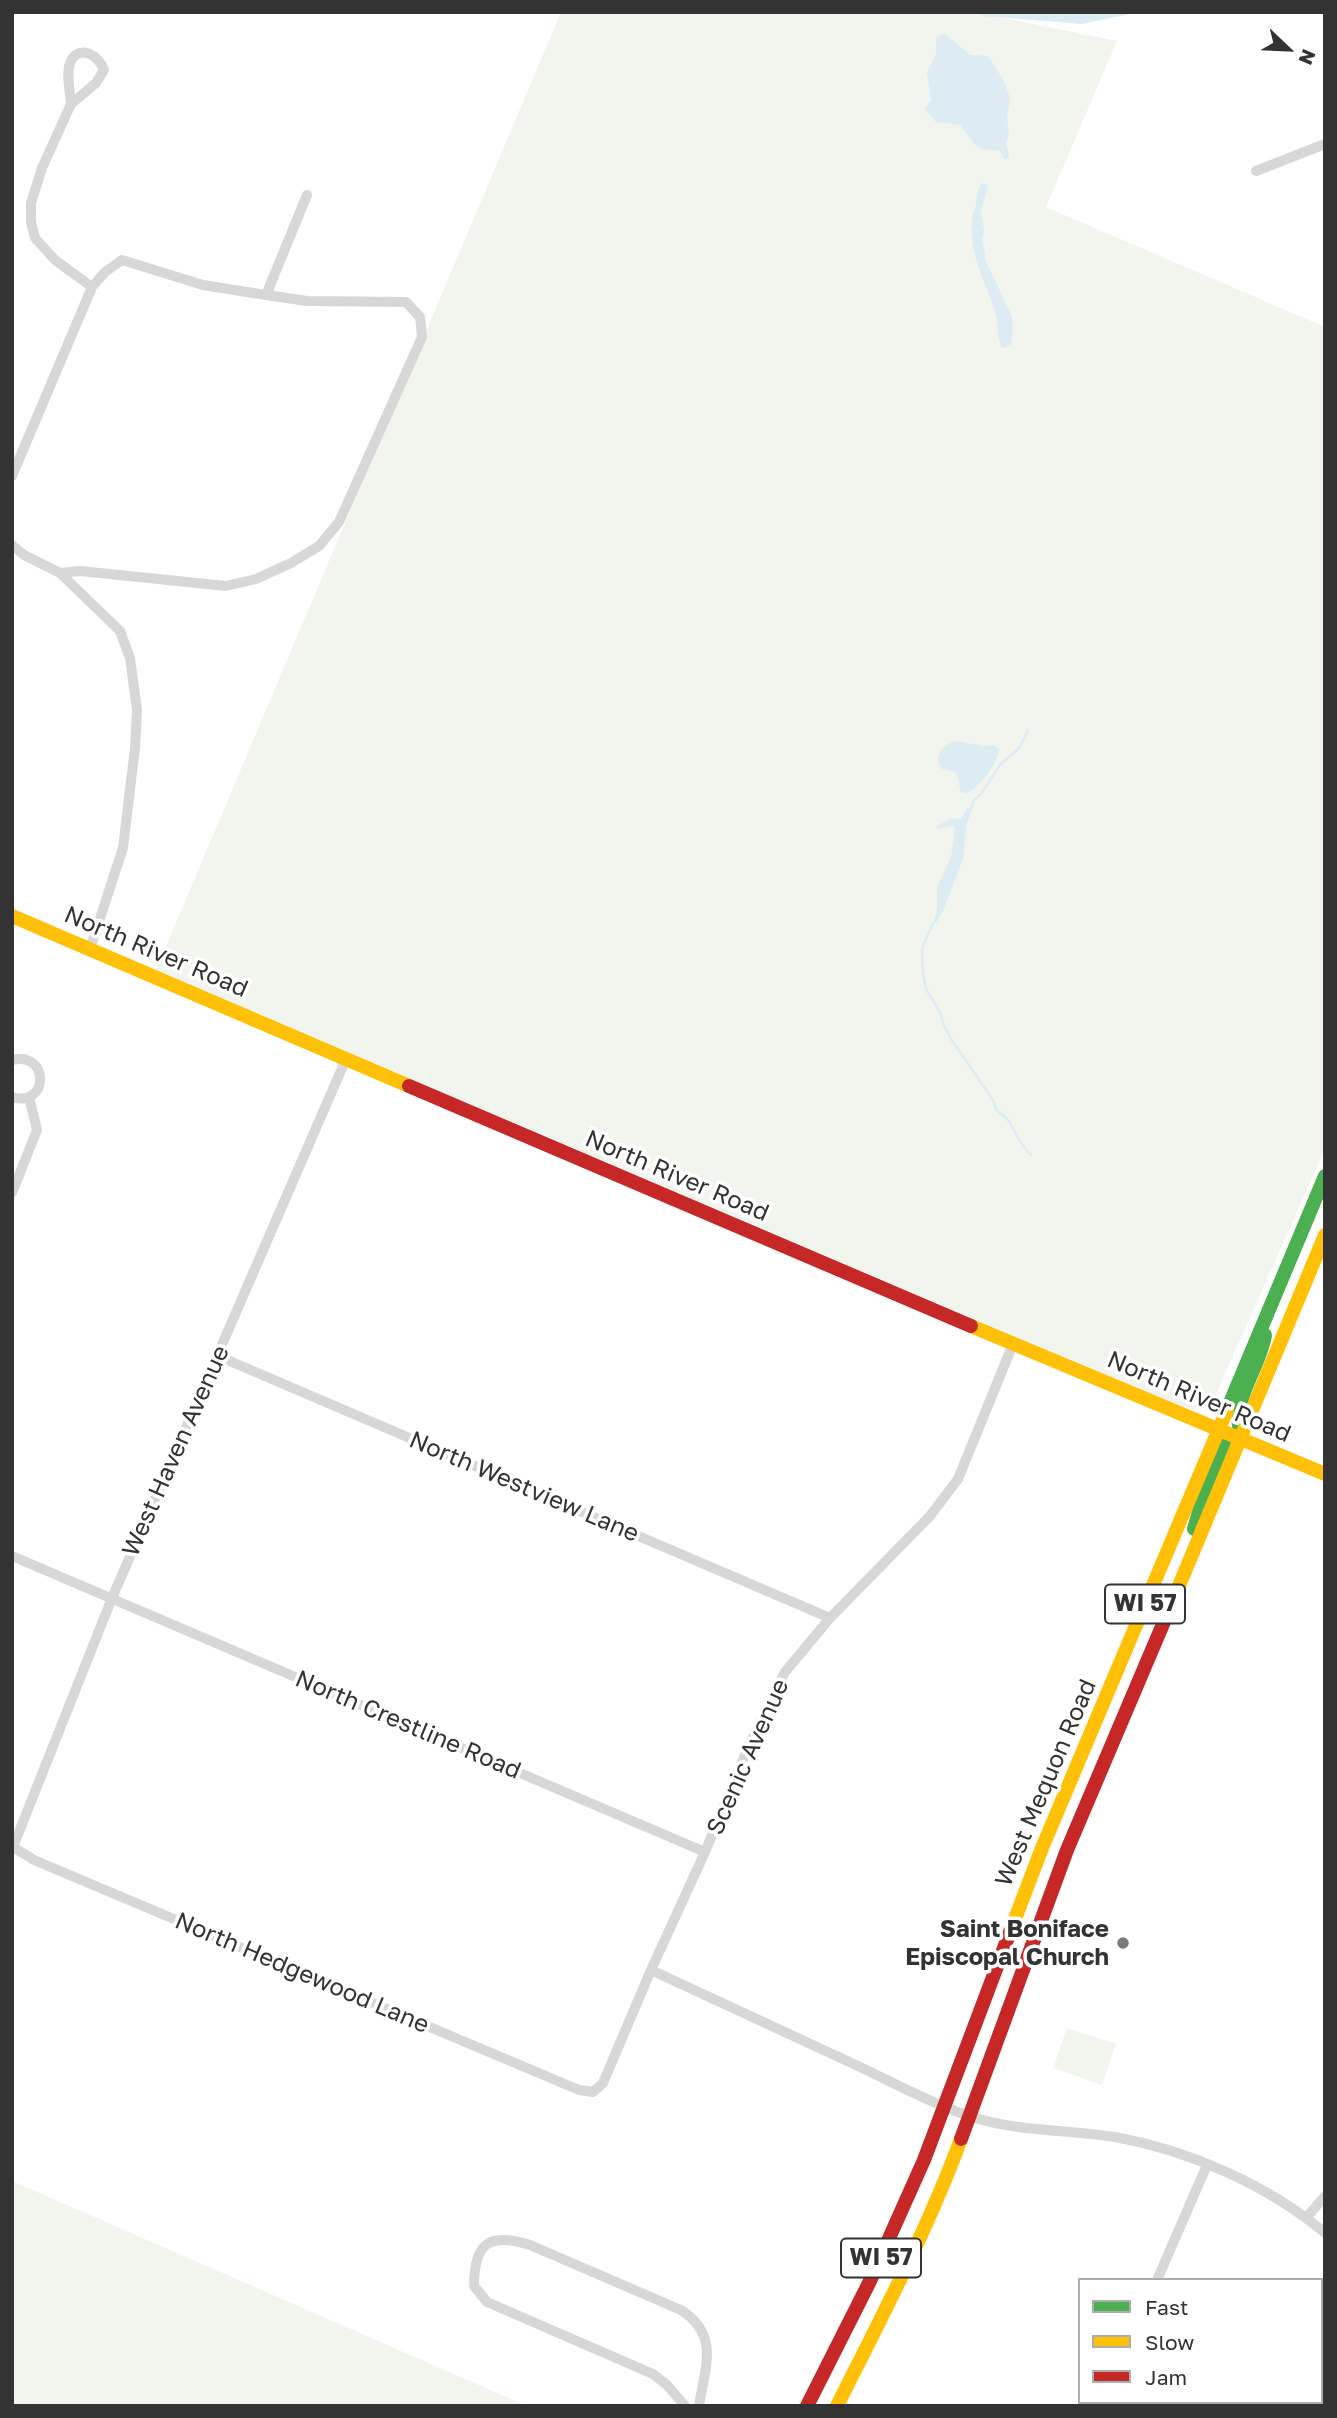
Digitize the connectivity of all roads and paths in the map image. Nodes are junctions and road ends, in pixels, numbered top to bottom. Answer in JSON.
{"nodes":[{"id":1,"x":71,"y":104,"type":"junction"},
{"id":2,"x":1325,"y":144,"type":"edge"},
{"id":3,"x":1255,"y":171,"type":"dead end"},
{"id":4,"x":307,"y":195,"type":"dead end"},
{"id":5,"x":92,"y":287,"type":"junction"},
{"id":6,"x":266,"y":295,"type":"junction"},
{"id":7,"x":12,"y":476,"type":"edge"},
{"id":8,"x":12,"y":545,"type":"edge"},
{"id":9,"x":60,"y":573,"type":"junction"},
{"id":10,"x":12,"y":916,"type":"edge"},
{"id":11,"x":90,"y":949,"type":"junction"},
{"id":12,"x":346,"y":1059,"type":"junction"},
{"id":13,"x":12,"y":1060,"type":"edge"},
{"id":14,"x":12,"y":1097,"type":"edge"},
{"id":15,"x":29,"y":1097,"type":"junction"},
{"id":16,"x":1325,"y":1176,"type":"edge"},
{"id":17,"x":12,"y":1194,"type":"edge"},
{"id":18,"x":1325,"y":1235,"type":"edge"},
{"id":19,"x":1265,"y":1314,"type":"junction"},
{"id":20,"x":1013,"y":1344,"type":"junction"},
{"id":21,"x":218,"y":1356,"type":"junction"},
{"id":22,"x":1219,"y":1429,"type":"junction"},
{"id":23,"x":1242,"y":1438,"type":"junction"},
{"id":24,"x":1325,"y":1474,"type":"edge"},
{"id":25,"x":12,"y":1556,"type":"edge"},
{"id":26,"x":1189,"y":1563,"type":"junction"},
{"id":27,"x":112,"y":1598,"type":"junction"},
{"id":28,"x":830,"y":1618,"type":"junction"},
{"id":29,"x":13,"y":1847,"type":"edge"},
{"id":30,"x":705,"y":1852,"type":"junction"},
{"id":31,"x":651,"y":1970,"type":"junction"},
{"id":32,"x":593,"y":2092,"type":"joint"},
{"id":33,"x":945,"y":2106,"type":"junction"},
{"id":34,"x":970,"y":2116,"type":"junction"},
{"id":35,"x":1207,"y":2165,"type":"junction"},
{"id":36,"x":1325,"y":2196,"type":"edge"},
{"id":37,"x":1306,"y":2217,"type":"junction"},
{"id":38,"x":1325,"y":2233,"type":"edge"},
{"id":39,"x":1158,"y":2278,"type":"edge"},
{"id":40,"x":685,"y":2406,"type":"edge"},
{"id":41,"x":699,"y":2406,"type":"edge"},
{"id":42,"x":807,"y":2406,"type":"edge"},
{"id":43,"x":837,"y":2406,"type":"edge"}],
"edges":[{"from":1,"to":1,"type":"street"},
{"from":1,"to":5,"type":"street"},
{"from":2,"to":3,"type":"street"},
{"from":4,"to":6,"type":"street"},
{"from":5,"to":6,"type":"street"},
{"from":5,"to":7,"type":"street"},
{"from":6,"to":9,"type":"street"},
{"from":8,"to":9,"type":"street"},
{"from":9,"to":11,"type":"street"},
{"from":10,"to":11,"type":"main road","name":"North River Road"},
{"from":11,"to":12,"type":"main road","name":"North River Road"},
{"from":12,"to":20,"type":"main road","name":"North River Road"},
{"from":12,"to":21,"type":"street","name":"West Haven Avenue"},
{"from":13,"to":15,"type":"street"},
{"from":14,"to":15,"type":"street"},
{"from":15,"to":17,"type":"street"},
{"from":16,"to":19,"type":"main road","name":"West Mequon Road","number":"WI 57"},
{"from":18,"to":23,"type":"main road","name":"West Mequon Road","number":"WI 57"},
{"from":19,"to":22,"type":"main road","name":"West Mequon Road","number":"WI 57"},
{"from":19,"to":23,"type":"main road"},
{"from":20,"to":22,"type":"main road","name":"North River Road"},
{"from":20,"to":28,"type":"street","name":"Scenic Avenue"},
{"from":21,"to":27,"type":"street","name":"West Haven Avenue"},
{"from":21,"to":28,"type":"street","name":"North Westview Lane"},
{"from":22,"to":23,"type":"main road","name":"North River Road"},
{"from":22,"to":26,"type":"main road"},
{"from":22,"to":33,"type":"main road","name":"West Mequon Road","number":"WI 57"},
{"from":23,"to":24,"type":"main road","name":"North River Road"},
{"from":23,"to":26,"type":"main road","name":"West Mequon Road","number":"WI 57"},
{"from":25,"to":27,"type":"street","name":"North Crestline Road"},
{"from":26,"to":34,"type":"main road","name":"West Mequon Road","number":"WI 57"},
{"from":27,"to":29,"type":"street","name":"West Haven Avenue"},
{"from":27,"to":30,"type":"street","name":"North Crestline Road"},
{"from":28,"to":30,"type":"street","name":"Scenic Avenue"},
{"from":29,"to":32,"type":"street","name":"North Hedgewood Lane"},
{"from":30,"to":31,"type":"street","name":"Scenic Avenue"},
{"from":31,"to":32,"type":"street","name":"Scenic Avenue"},
{"from":31,"to":33,"type":"street"},
{"from":33,"to":34,"type":"street"},
{"from":33,"to":42,"type":"main road","name":"West Mequon Road","number":"WI 57"},
{"from":34,"to":35,"type":"street"},
{"from":34,"to":43,"type":"main road","name":"West Mequon Road","number":"WI 57"},
{"from":35,"to":37,"type":"street"},
{"from":35,"to":39,"type":"street"},
{"from":36,"to":37,"type":"street"},
{"from":37,"to":38,"type":"street"},
{"from":40,"to":41,"type":"street"}]}
